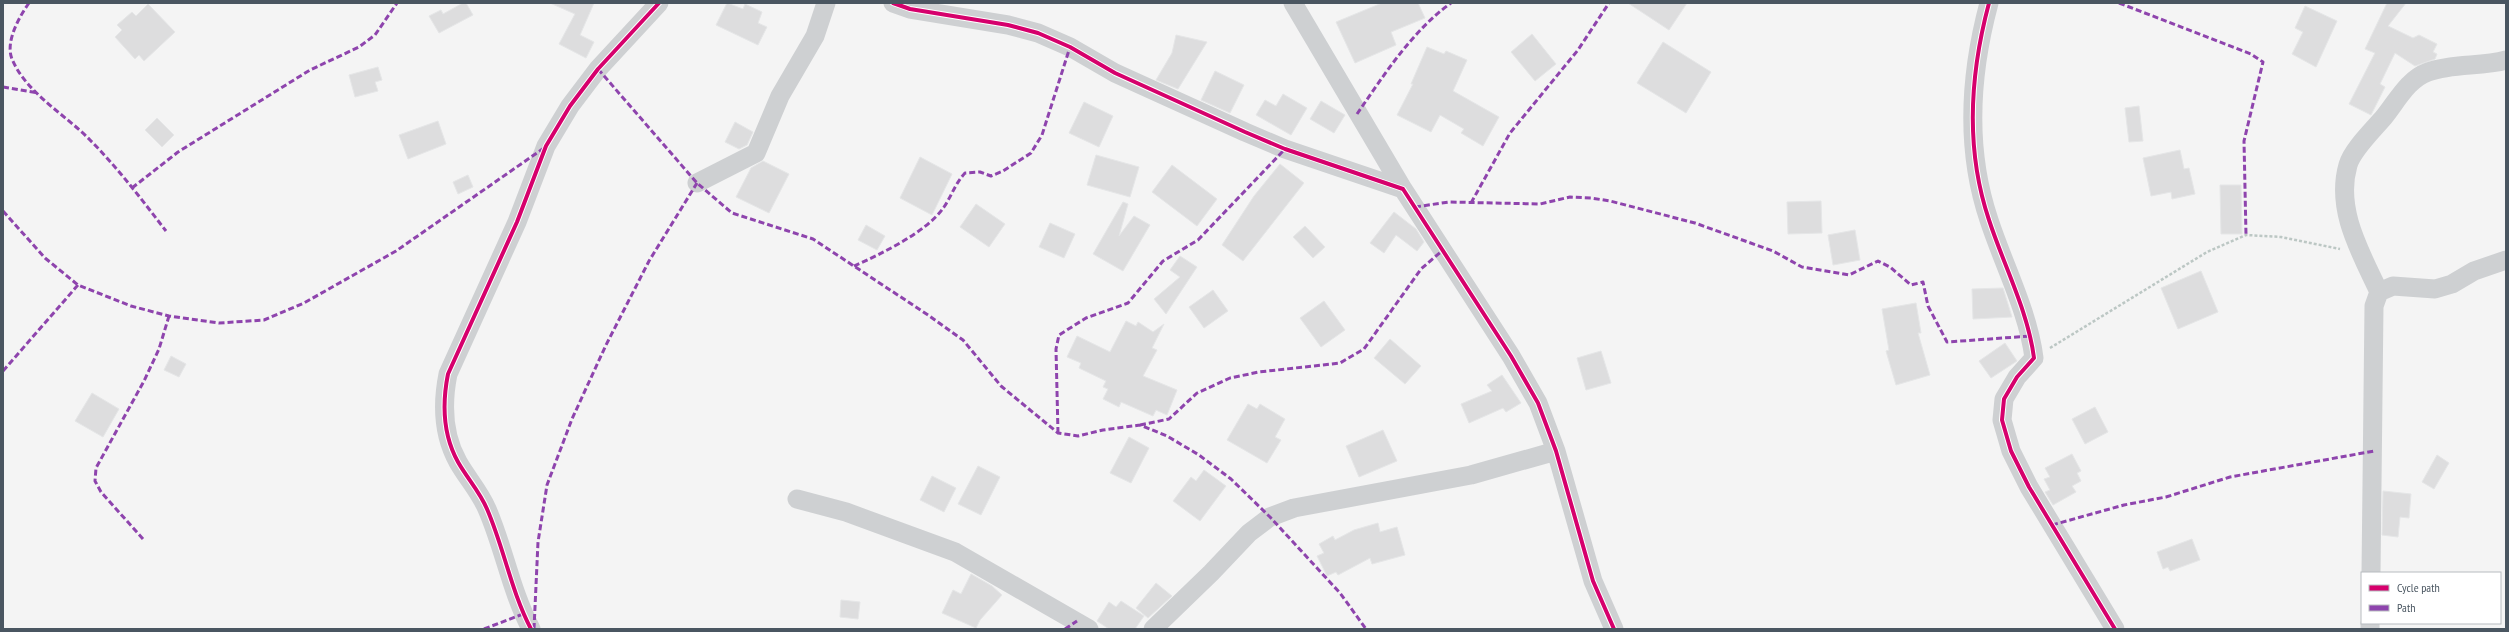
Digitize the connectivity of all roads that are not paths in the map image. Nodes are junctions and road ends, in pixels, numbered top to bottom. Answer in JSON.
{"nodes":[{"id":1,"x":659,"y":3,"type":"edge"},
{"id":2,"x":826,"y":3,"type":"edge"},
{"id":3,"x":893,"y":3,"type":"edge"},
{"id":4,"x":1294,"y":3,"type":"edge"},
{"id":5,"x":1989,"y":3,"type":"edge"},
{"id":6,"x":2506,"y":60,"type":"edge"},
{"id":7,"x":697,"y":183,"type":"dead end"},
{"id":8,"x":1403,"y":189,"type":"junction"},
{"id":9,"x":2506,"y":260,"type":"edge"},
{"id":10,"x":2379,"y":292,"type":"junction"},
{"id":11,"x":1556,"y":451,"type":"junction"},
{"id":12,"x":797,"y":499,"type":"dead end"},
{"id":13,"x":2371,"y":572,"type":"edge"},
{"id":14,"x":531,"y":629,"type":"edge"},
{"id":15,"x":1089,"y":629,"type":"edge"},
{"id":16,"x":1153,"y":629,"type":"edge"},
{"id":17,"x":1614,"y":629,"type":"edge"},
{"id":18,"x":2115,"y":629,"type":"edge"}],
"edges":[{"from":1,"to":14,"type":"street"},
{"from":2,"to":7,"type":"street"},
{"from":3,"to":8,"type":"street"},
{"from":4,"to":8,"type":"street"},
{"from":5,"to":18,"type":"street"},
{"from":6,"to":10,"type":"street"},
{"from":8,"to":11,"type":"street"},
{"from":9,"to":10,"type":"street"},
{"from":10,"to":13,"type":"street"},
{"from":11,"to":16,"type":"street"},
{"from":11,"to":17,"type":"street"},
{"from":12,"to":15,"type":"street"}]}
